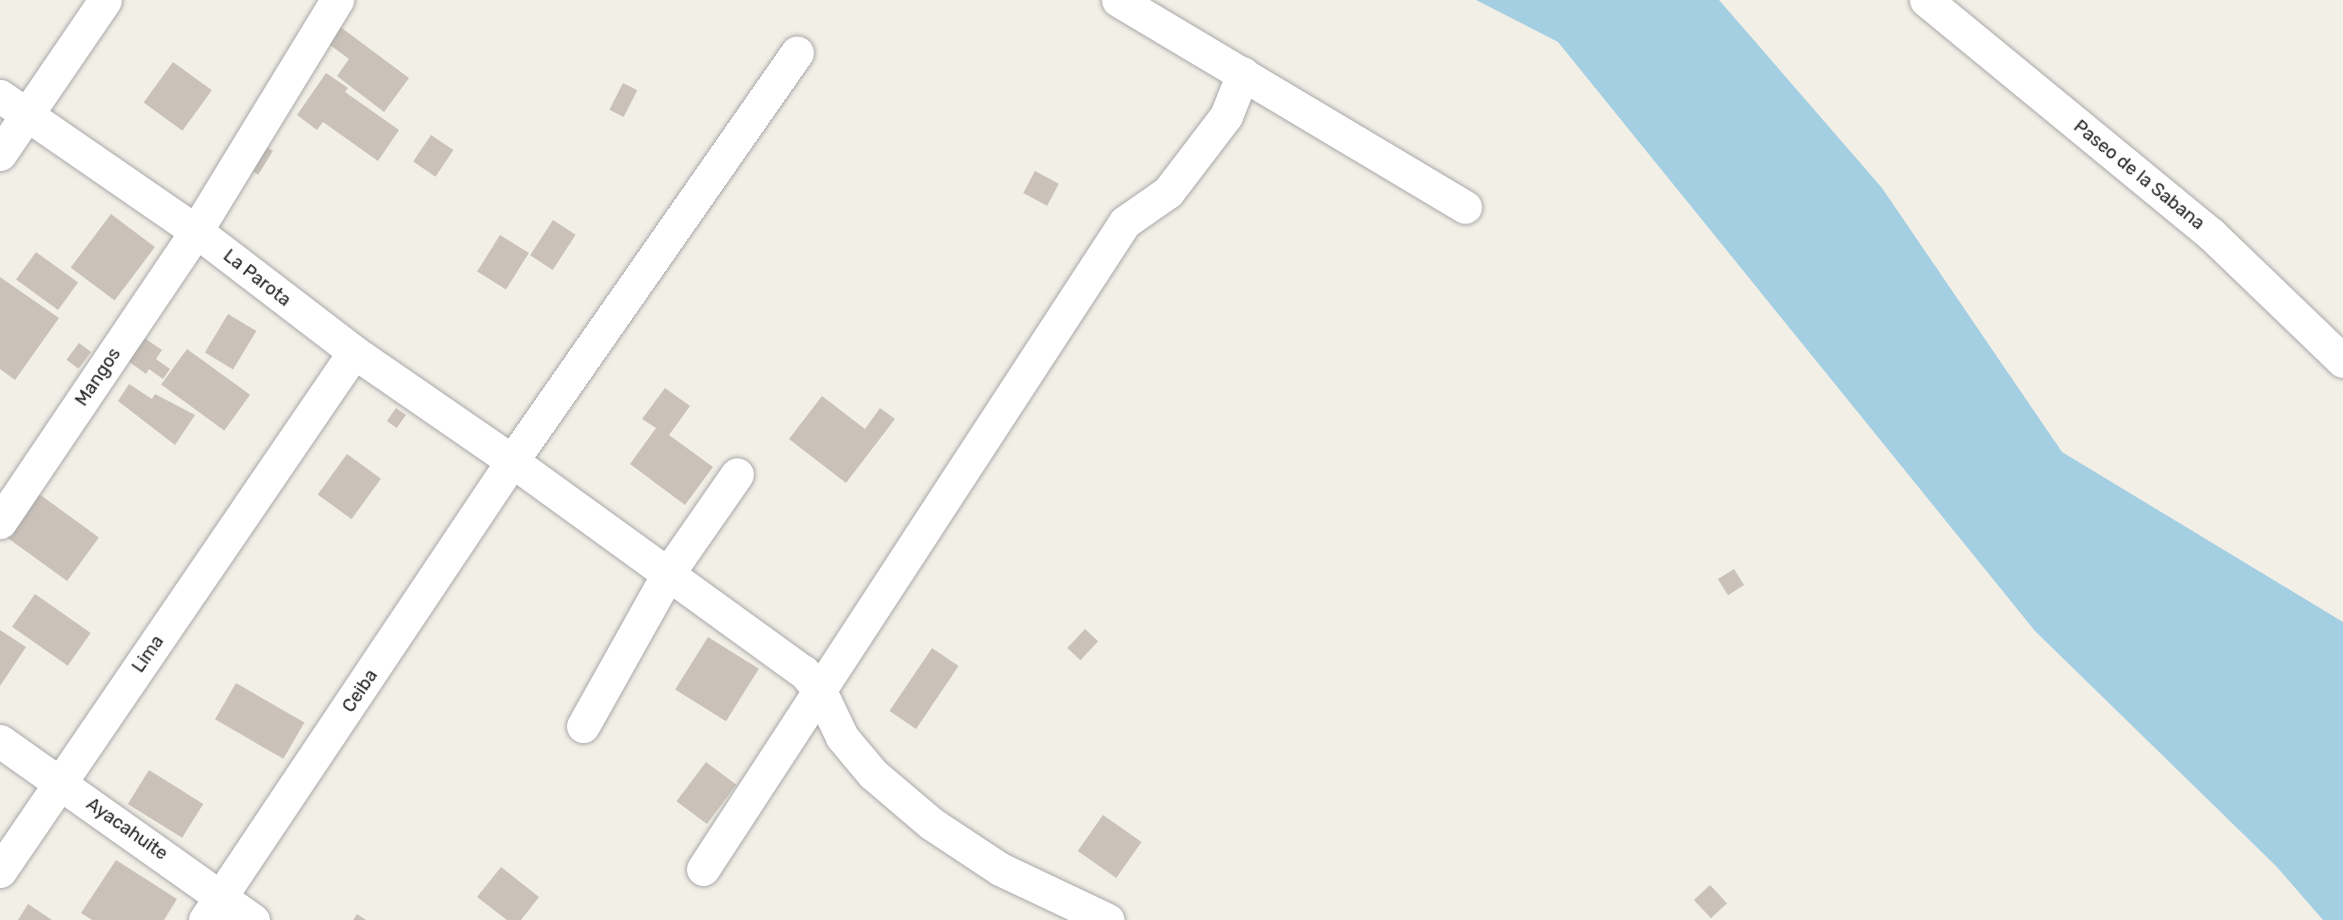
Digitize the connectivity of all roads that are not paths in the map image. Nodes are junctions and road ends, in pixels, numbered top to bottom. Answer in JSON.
{"nodes":[{"id":1,"x":105,"y":0,"type":"edge"},
{"id":2,"x":337,"y":0,"type":"edge"},
{"id":3,"x":1118,"y":0,"type":"edge"},
{"id":4,"x":1926,"y":0,"type":"edge"},
{"id":5,"x":797,"y":53,"type":"dead end"},
{"id":6,"x":1243,"y":73,"type":"junction"},
{"id":7,"x":0,"y":96,"type":"edge"},
{"id":8,"x":28,"y":112,"type":"junction"},
{"id":9,"x":0,"y":154,"type":"edge"},
{"id":10,"x":1465,"y":207,"type":"dead end"},
{"id":11,"x":196,"y":231,"type":"junction"},
{"id":12,"x":354,"y":352,"type":"junction"},
{"id":13,"x":2343,"y":361,"type":"edge"},
{"id":14,"x":512,"y":461,"type":"junction"},
{"id":15,"x":737,"y":474,"type":"dead end"},
{"id":16,"x":0,"y":522,"type":"edge"},
{"id":17,"x":669,"y":572,"type":"junction"},
{"id":18,"x":820,"y":691,"type":"junction"},
{"id":19,"x":583,"y":726,"type":"dead end"},
{"id":20,"x":0,"y":741,"type":"edge"},
{"id":21,"x":60,"y":781,"type":"junction"},
{"id":22,"x":704,"y":869,"type":"dead end"},
{"id":23,"x":0,"y":871,"type":"edge"},
{"id":24,"x":214,"y":908,"type":"edge"},
{"id":25,"x":253,"y":920,"type":"edge"},
{"id":26,"x":1108,"y":920,"type":"edge"}],
"edges":[{"from":1,"to":8,"type":"street"},
{"from":2,"to":11,"type":"street","name":"Mangos"},
{"from":3,"to":6,"type":"street"},
{"from":4,"to":13,"type":"street","name":"Paseo de la Sabana"},
{"from":5,"to":14,"type":"street","name":"Ceiba"},
{"from":6,"to":10,"type":"street"},
{"from":6,"to":18,"type":"street"},
{"from":7,"to":8,"type":"street","name":"La Parota"},
{"from":8,"to":9,"type":"street"},
{"from":8,"to":11,"type":"street","name":"La Parota"},
{"from":11,"to":12,"type":"street","name":"La Parota"},
{"from":11,"to":16,"type":"street","name":"Mangos"},
{"from":12,"to":14,"type":"street","name":"La Parota"},
{"from":12,"to":21,"type":"street","name":"Lima"},
{"from":14,"to":17,"type":"street","name":"La Parota"},
{"from":14,"to":24,"type":"street","name":"Ceiba"},
{"from":15,"to":17,"type":"street"},
{"from":17,"to":18,"type":"street","name":"La Parota"},
{"from":17,"to":19,"type":"street"},
{"from":18,"to":22,"type":"street"},
{"from":18,"to":26,"type":"street","name":"La Parota"},
{"from":20,"to":21,"type":"street","name":"Ayacahuite"},
{"from":21,"to":23,"type":"street","name":"Lima"},
{"from":21,"to":24,"type":"street","name":"Ayacahuite"},
{"from":24,"to":25,"type":"street","name":"Ayacahuite"}]}
